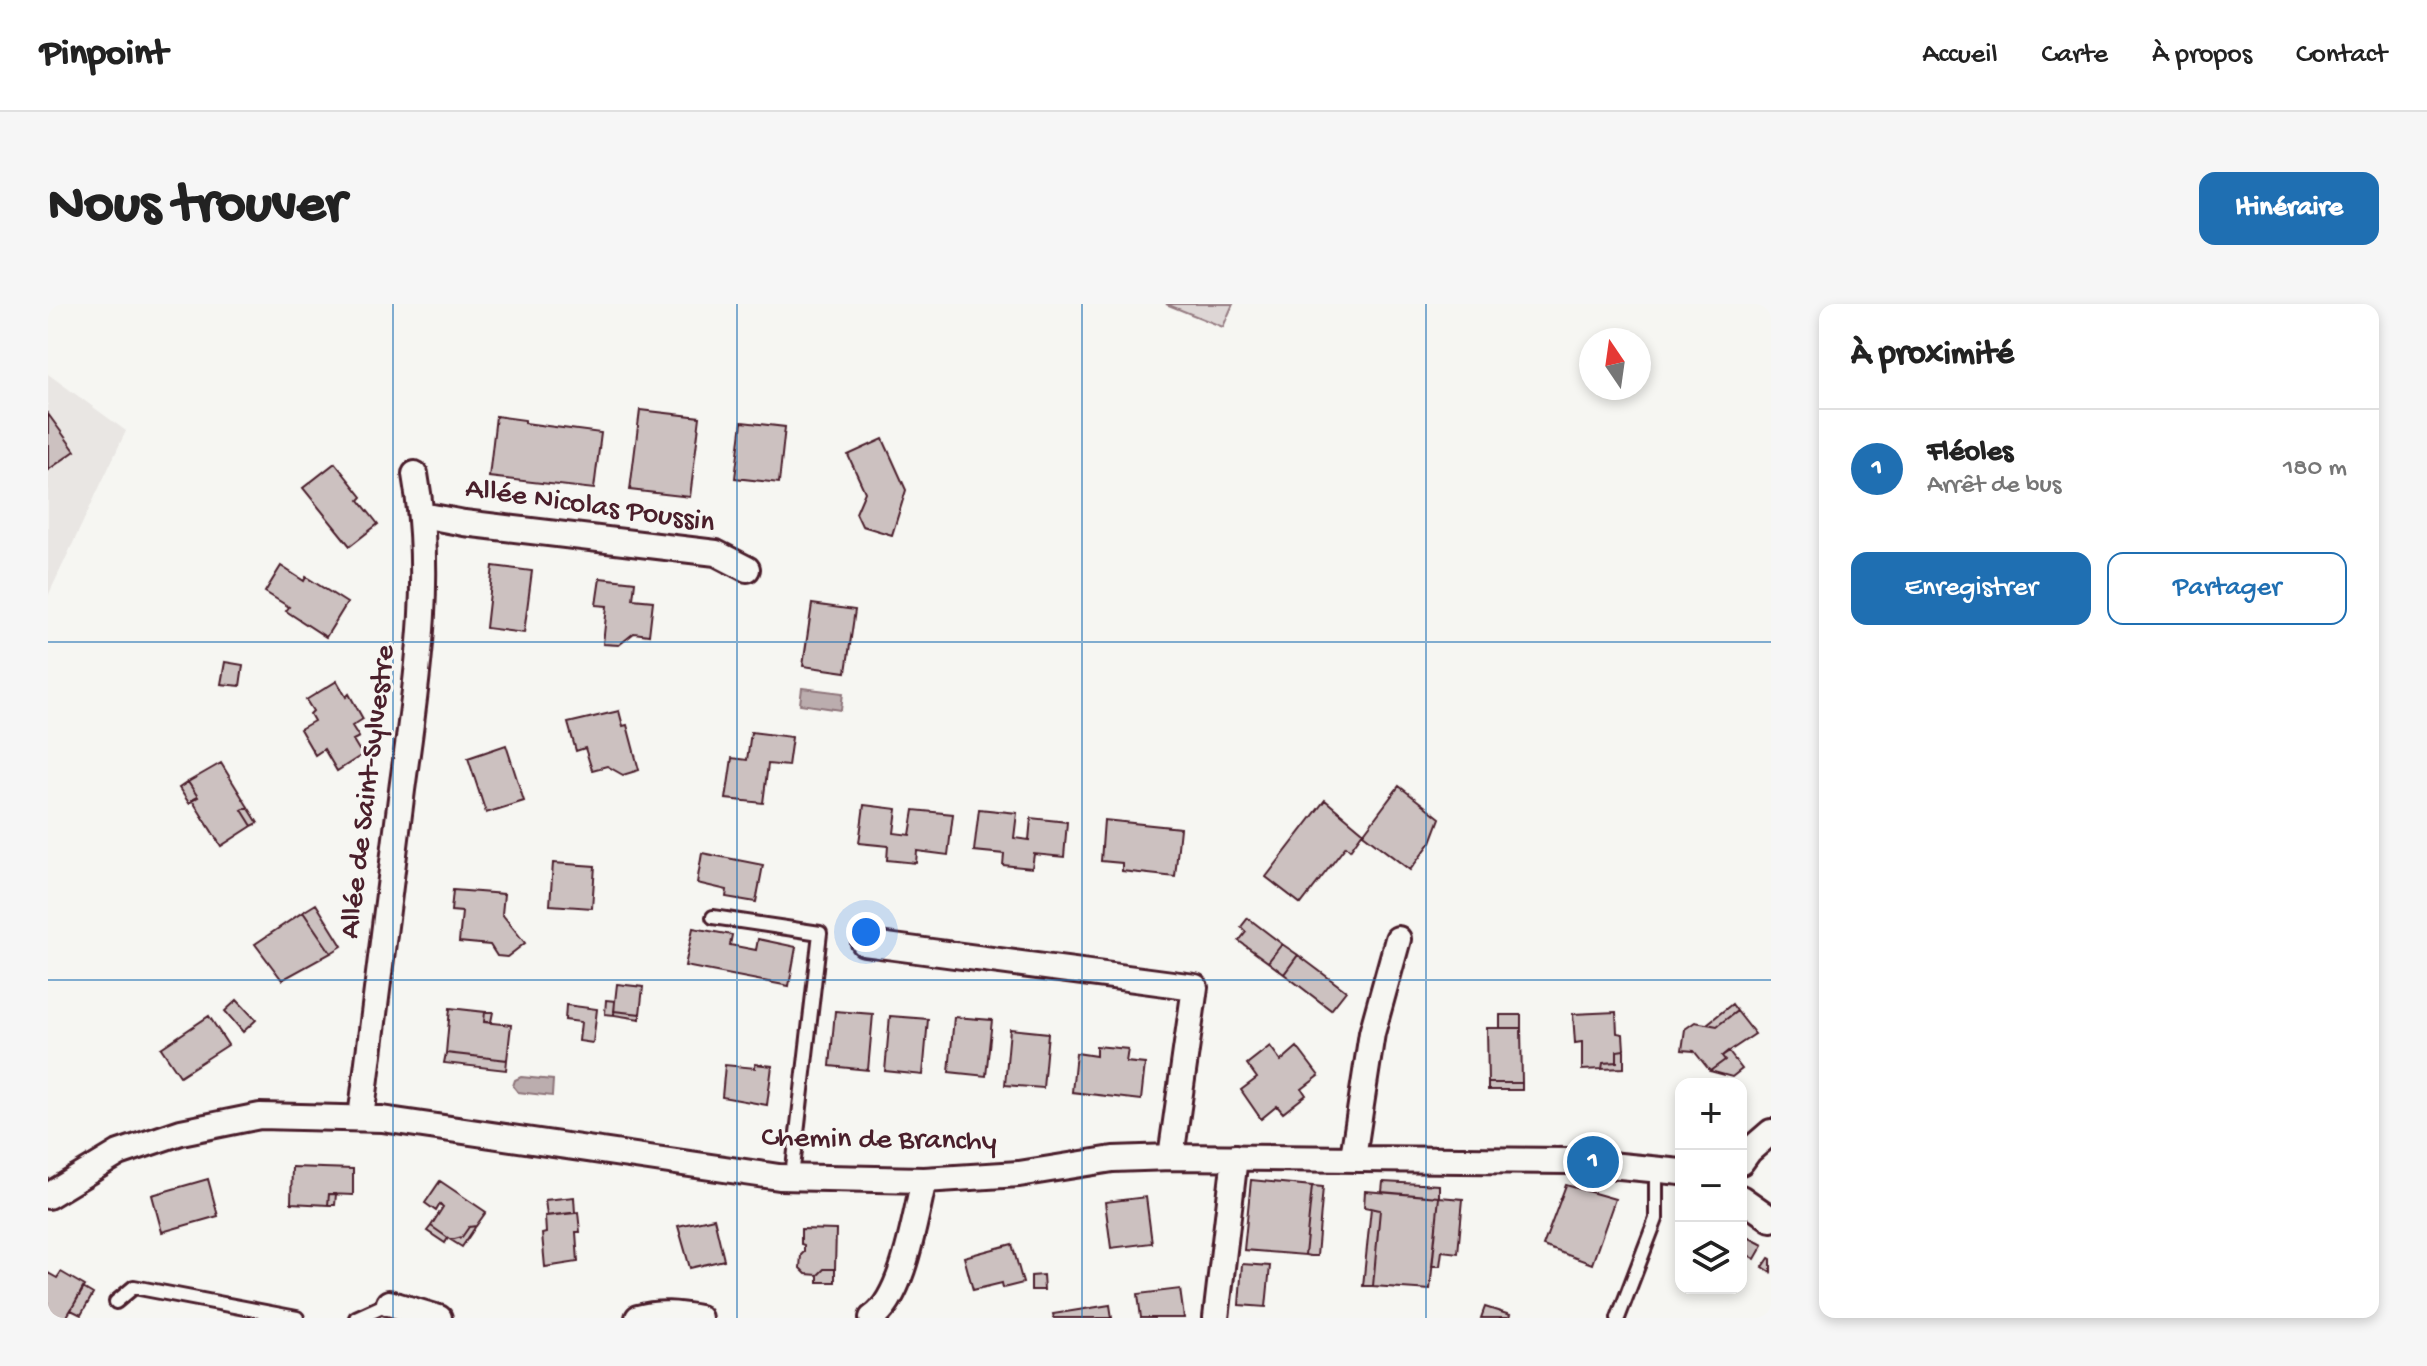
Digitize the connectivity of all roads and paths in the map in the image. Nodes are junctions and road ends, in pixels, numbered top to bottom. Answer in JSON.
{"nodes":[{"id":1,"x":415,"y":474,"type":"dead end"},
{"id":2,"x":422,"y":515,"type":"junction"},
{"id":3,"x":747,"y":569,"type":"dead end"},
{"id":4,"x":713,"y":917,"type":"dead end"},
{"id":5,"x":1398,"y":939,"type":"dead end"},
{"id":6,"x":864,"y":943,"type":"dead end"},
{"id":7,"x":361,"y":1118,"type":"junction"},
{"id":8,"x":1771,"y":1132,"type":"edge"},
{"id":9,"x":1747,"y":1154,"type":"edge"},
{"id":10,"x":1171,"y":1157,"type":"junction"},
{"id":11,"x":1235,"y":1157,"type":"junction"},
{"id":12,"x":1353,"y":1157,"type":"junction"},
{"id":13,"x":1656,"y":1168,"type":"junction"},
{"id":14,"x":1675,"y":1171,"type":"edge"},
{"id":15,"x":792,"y":1177,"type":"junction"},
{"id":16,"x":924,"y":1180,"type":"junction"},
{"id":17,"x":48,"y":1196,"type":"edge"},
{"id":18,"x":1747,"y":1202,"type":"edge"},
{"id":19,"x":1771,"y":1219,"type":"edge"},
{"id":20,"x":116,"y":1302,"type":"dead end"},
{"id":21,"x":389,"y":1303,"type":"joint"},
{"id":22,"x":297,"y":1318,"type":"edge"},
{"id":23,"x":356,"y":1318,"type":"edge"},
{"id":24,"x":439,"y":1318,"type":"edge"},
{"id":25,"x":638,"y":1318,"type":"edge"},
{"id":26,"x":699,"y":1318,"type":"edge"},
{"id":27,"x":872,"y":1318,"type":"edge"},
{"id":28,"x":1217,"y":1318,"type":"edge"},
{"id":29,"x":1618,"y":1318,"type":"edge"}],
"edges":[{"from":1,"to":2,"type":"street","name":"Allée de Saint-Sylvestre"},
{"from":2,"to":3,"type":"street","name":"Allée Nicolas Poussin"},
{"from":2,"to":7,"type":"street","name":"Allée de Saint-Sylvestre"},
{"from":4,"to":15,"type":"lane"},
{"from":5,"to":12,"type":"street"},
{"from":6,"to":10,"type":"street"},
{"from":7,"to":15,"type":"street","name":"Chemin de Branchy"},
{"from":7,"to":17,"type":"street","name":"Chemin de Branchy"},
{"from":8,"to":9,"type":"street"},
{"from":10,"to":11,"type":"street","name":"Chemin de Branchy"},
{"from":10,"to":16,"type":"street","name":"Chemin de Branchy"},
{"from":11,"to":12,"type":"street","name":"Chemin de Branchy"},
{"from":11,"to":28,"type":"street"},
{"from":12,"to":13,"type":"street","name":"Chemin de Branchy"},
{"from":13,"to":14,"type":"street","name":"Chemin de Branchy"},
{"from":13,"to":29,"type":"lane"},
{"from":15,"to":16,"type":"street","name":"Chemin de Branchy"},
{"from":16,"to":27,"type":"street"},
{"from":18,"to":19,"type":"street"},
{"from":20,"to":22,"type":"lane"},
{"from":21,"to":23,"type":"lane"},
{"from":21,"to":24,"type":"street"},
{"from":25,"to":26,"type":"street"}]}
